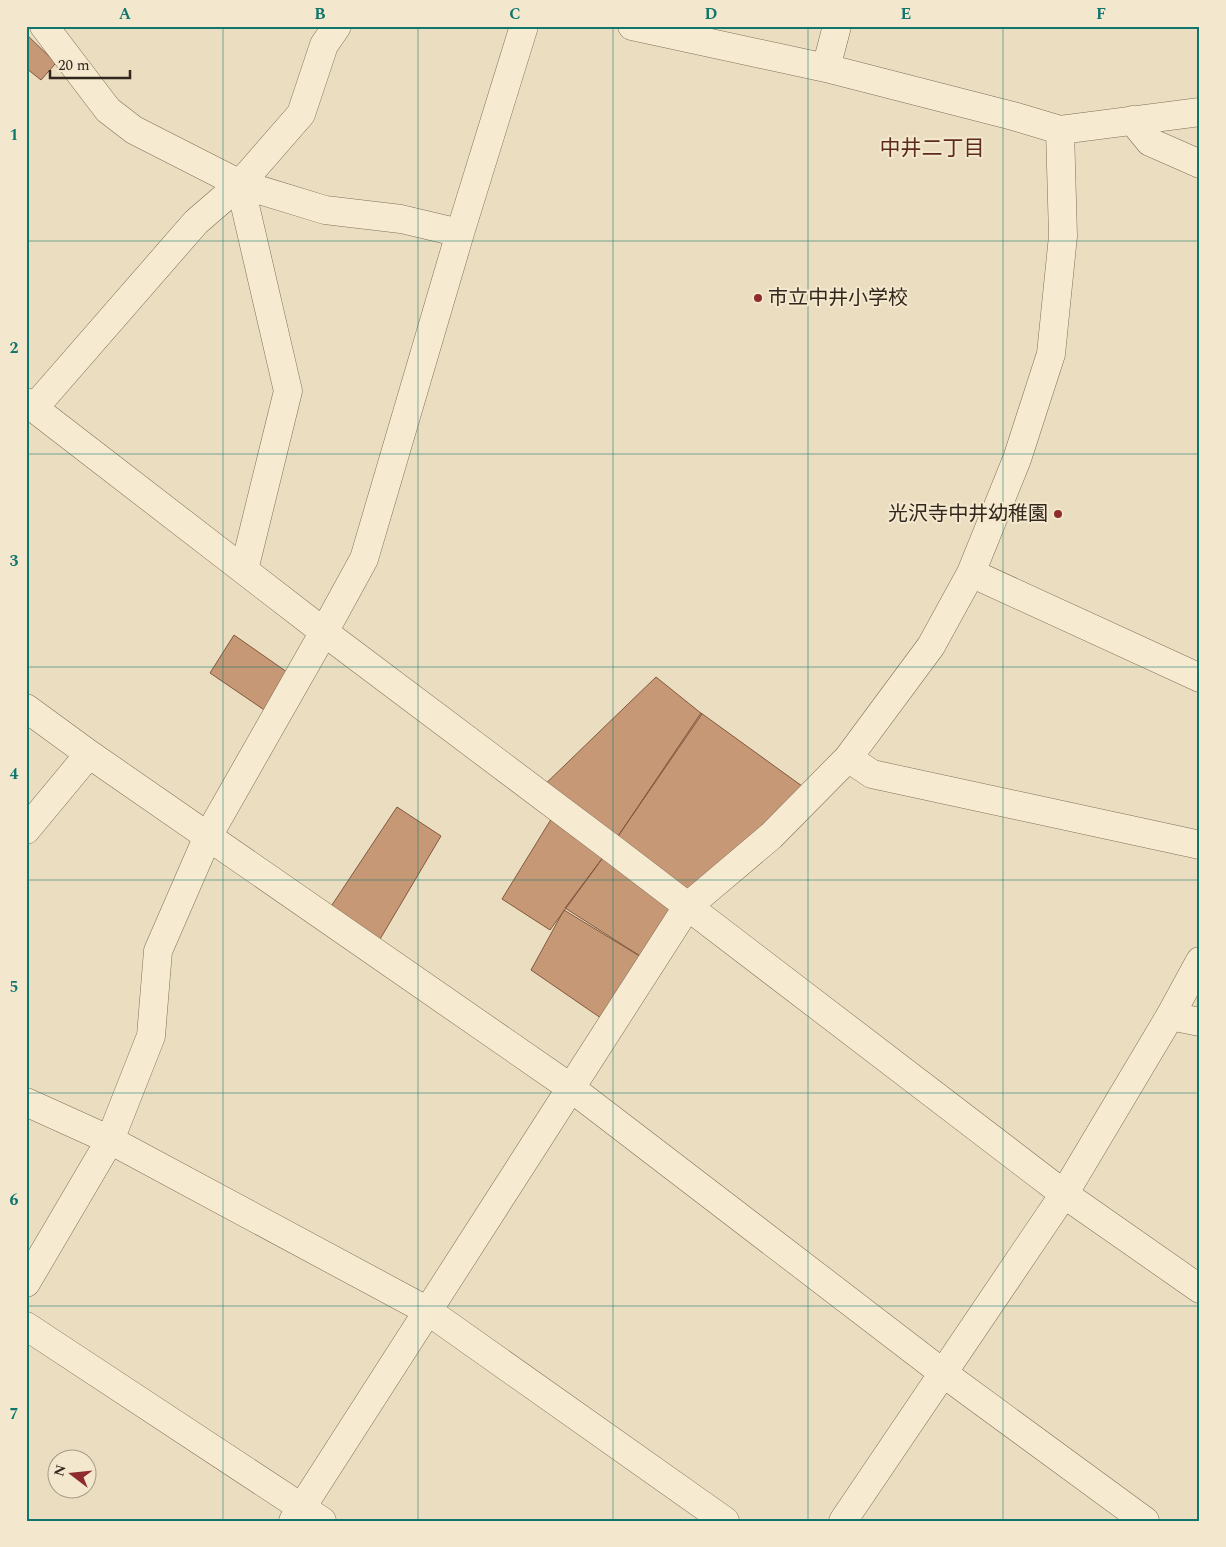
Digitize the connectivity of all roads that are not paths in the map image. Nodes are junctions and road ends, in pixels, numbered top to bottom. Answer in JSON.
{"nodes":[{"id":1,"x":44,"y":26,"type":"edge"},
{"id":2,"x":337,"y":26,"type":"edge"},
{"id":3,"x":524,"y":26,"type":"edge"},
{"id":4,"x":632,"y":26,"type":"edge"},
{"id":5,"x":837,"y":26,"type":"edge"},
{"id":6,"x":674,"y":31,"type":"edge"},
{"id":7,"x":826,"y":68,"type":"junction"},
{"id":8,"x":1200,"y":112,"type":"edge"},
{"id":9,"x":1132,"y":120,"type":"junction"},
{"id":10,"x":1060,"y":130,"type":"junction"},
{"id":11,"x":1200,"y":164,"type":"edge"},
{"id":12,"x":240,"y":184,"type":"junction"},
{"id":13,"x":460,"y":233,"type":"junction"},
{"id":14,"x":30,"y":405,"type":"edge"},
{"id":15,"x":244,"y":570,"type":"junction"},
{"id":16,"x":971,"y":573,"type":"junction"},
{"id":17,"x":324,"y":632,"type":"junction"},
{"id":18,"x":1198,"y":675,"type":"edge"},
{"id":19,"x":26,"y":708,"type":"edge"},
{"id":20,"x":89,"y":754,"type":"junction"},
{"id":21,"x":848,"y":758,"type":"junction"},
{"id":22,"x":26,"y":830,"type":"edge"},
{"id":23,"x":208,"y":836,"type":"junction"},
{"id":24,"x":1200,"y":845,"type":"edge"},
{"id":25,"x":687,"y":907,"type":"junction"},
{"id":26,"x":1200,"y":961,"type":"edge"},
{"id":27,"x":1170,"y":1016,"type":"junction"},
{"id":28,"x":1200,"y":1022,"type":"edge"},
{"id":29,"x":571,"y":1088,"type":"junction"},
{"id":30,"x":26,"y":1102,"type":"edge"},
{"id":31,"x":110,"y":1140,"type":"junction"},
{"id":32,"x":1064,"y":1194,"type":"junction"},
{"id":33,"x":26,"y":1283,"type":"edge"},
{"id":34,"x":1200,"y":1288,"type":"edge"},
{"id":35,"x":428,"y":1310,"type":"junction"},
{"id":36,"x":26,"y":1326,"type":"edge"},
{"id":37,"x":942,"y":1373,"type":"junction"},
{"id":38,"x":305,"y":1516,"type":"edge"},
{"id":39,"x":725,"y":1521,"type":"edge"},
{"id":40,"x":844,"y":1521,"type":"edge"},
{"id":41,"x":1145,"y":1521,"type":"edge"}],
"edges":[{"from":1,"to":12,"type":"street"},
{"from":2,"to":12,"type":"street"},
{"from":3,"to":13,"type":"street"},
{"from":4,"to":6,"type":"street"},
{"from":5,"to":7,"type":"street"},
{"from":6,"to":7,"type":"street"},
{"from":7,"to":10,"type":"street"},
{"from":8,"to":9,"type":"street"},
{"from":9,"to":10,"type":"street"},
{"from":9,"to":11,"type":"street"},
{"from":10,"to":16,"type":"street"},
{"from":12,"to":13,"type":"street"},
{"from":12,"to":14,"type":"street"},
{"from":12,"to":15,"type":"street"},
{"from":13,"to":17,"type":"street"},
{"from":14,"to":15,"type":"street"},
{"from":15,"to":17,"type":"street"},
{"from":16,"to":18,"type":"street"},
{"from":16,"to":21,"type":"street"},
{"from":17,"to":23,"type":"street"},
{"from":17,"to":25,"type":"street"},
{"from":19,"to":20,"type":"street"},
{"from":20,"to":22,"type":"street"},
{"from":20,"to":23,"type":"street"},
{"from":21,"to":24,"type":"street"},
{"from":21,"to":25,"type":"street"},
{"from":23,"to":29,"type":"street"},
{"from":23,"to":31,"type":"street"},
{"from":25,"to":29,"type":"street"},
{"from":25,"to":32,"type":"street"},
{"from":26,"to":27,"type":"street"},
{"from":27,"to":28,"type":"street"},
{"from":27,"to":32,"type":"street"},
{"from":29,"to":35,"type":"street"},
{"from":29,"to":37,"type":"street"},
{"from":30,"to":31,"type":"street"},
{"from":31,"to":33,"type":"street"},
{"from":31,"to":35,"type":"street"},
{"from":32,"to":34,"type":"street"},
{"from":32,"to":37,"type":"street"},
{"from":35,"to":38,"type":"street"},
{"from":35,"to":39,"type":"street"},
{"from":36,"to":38,"type":"street"},
{"from":37,"to":40,"type":"street"},
{"from":37,"to":41,"type":"street"}]}
